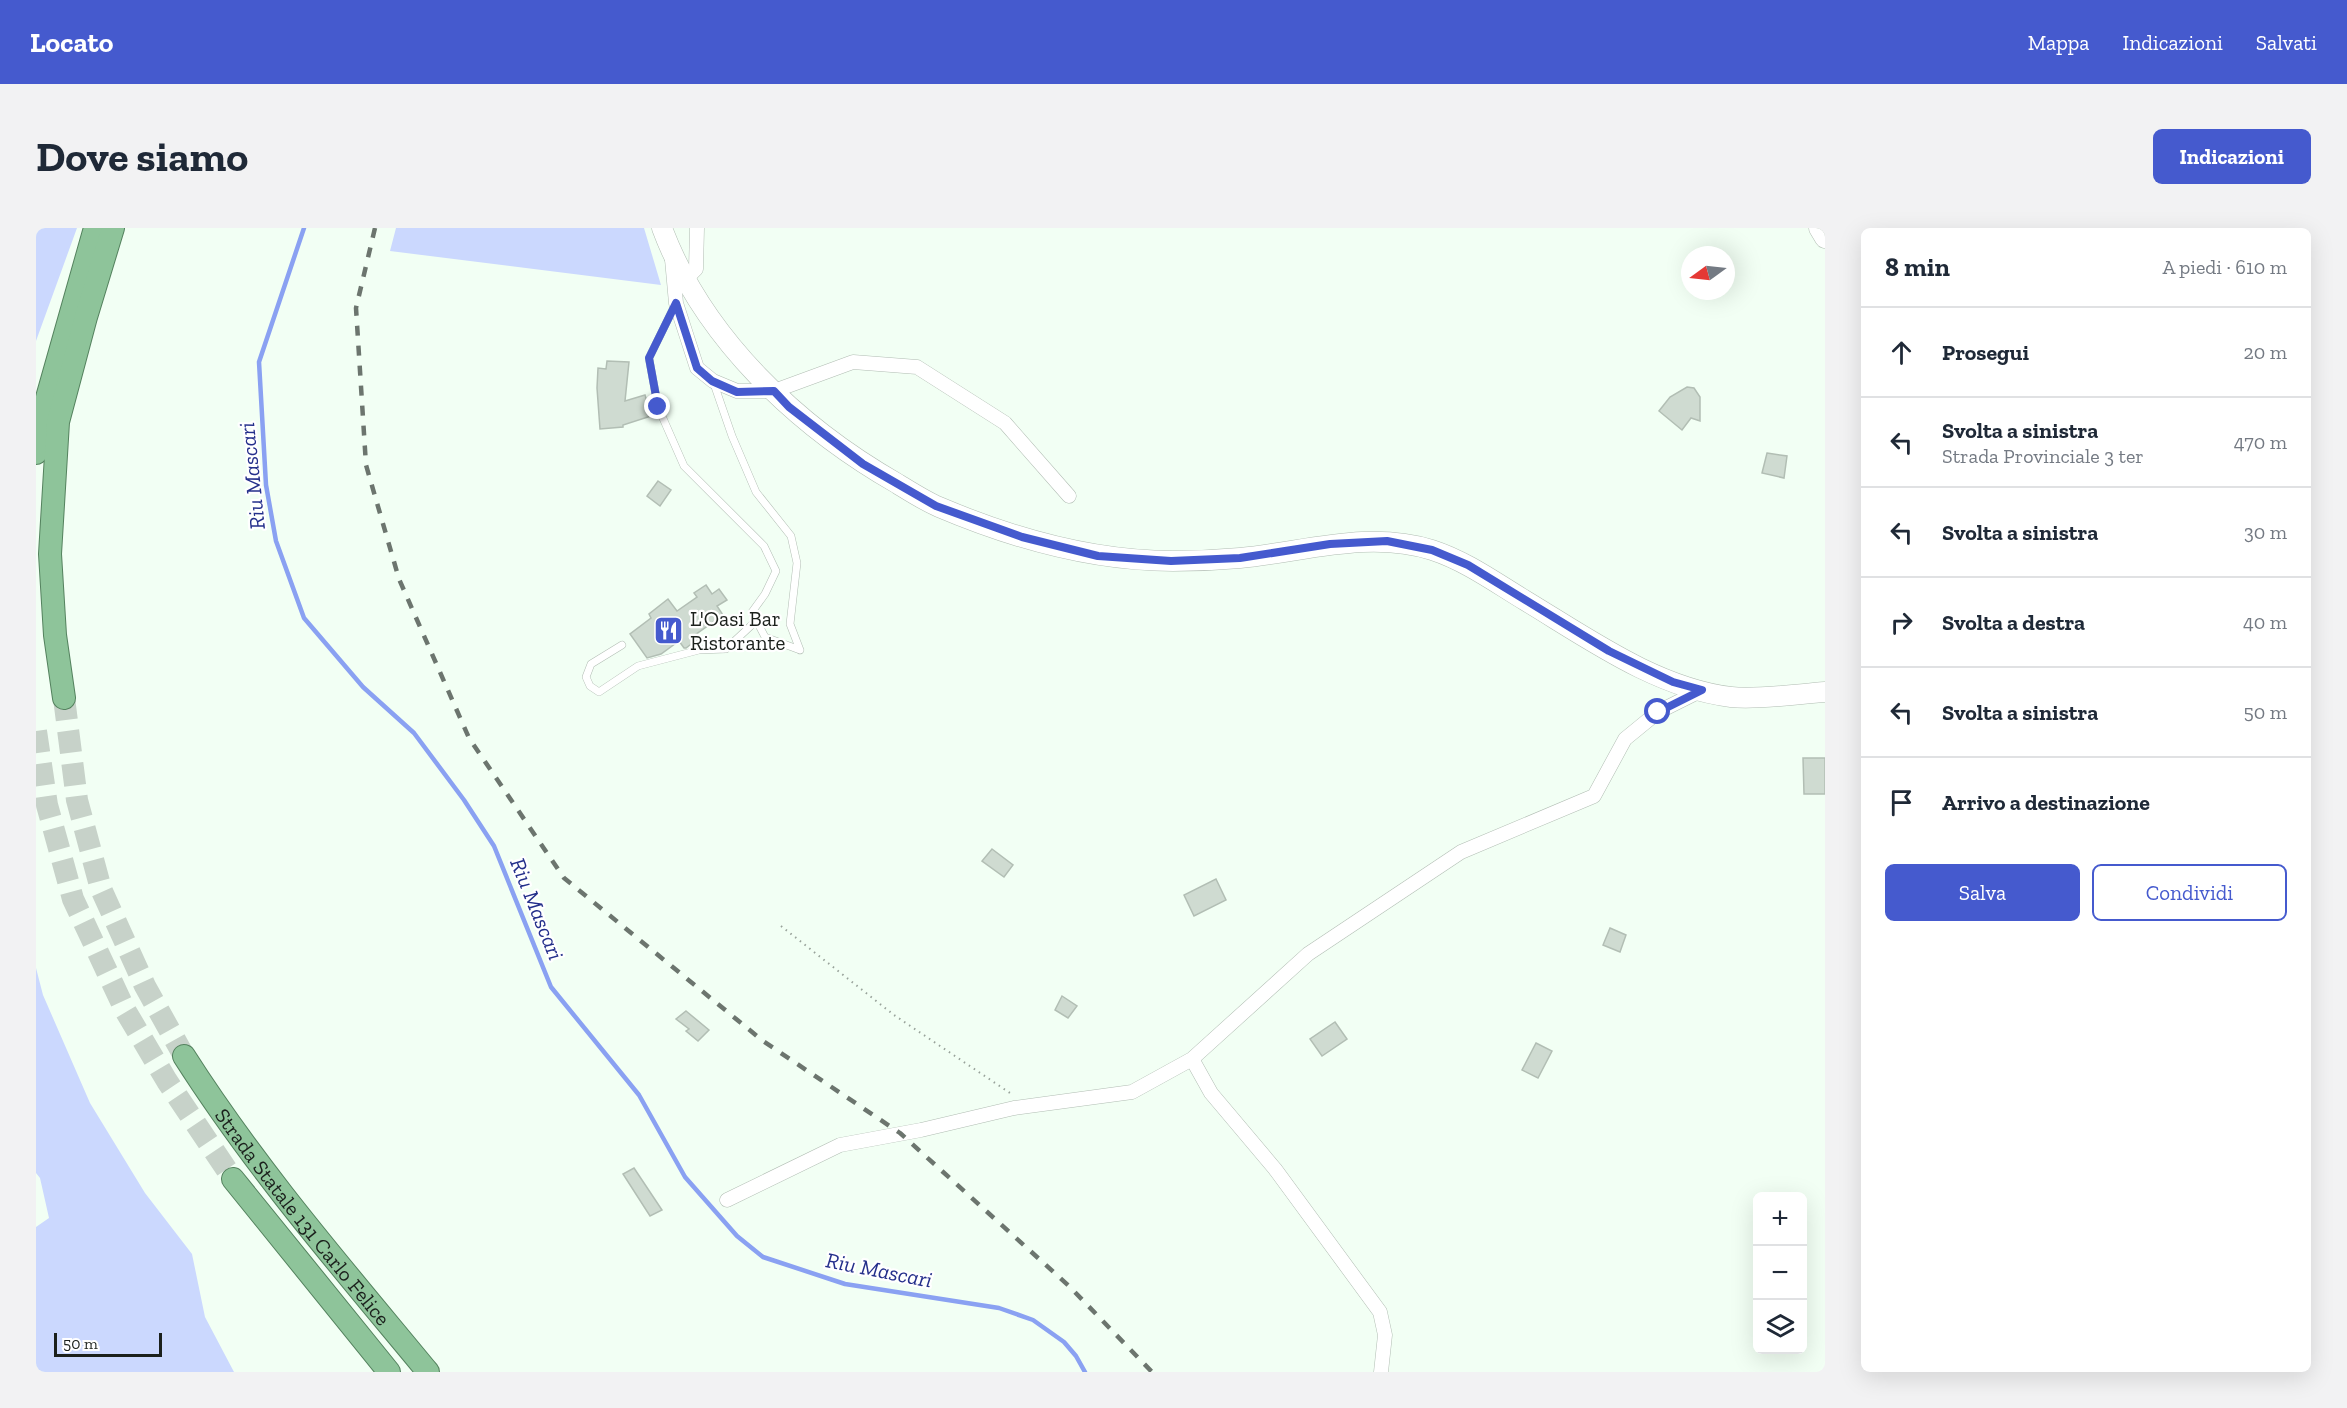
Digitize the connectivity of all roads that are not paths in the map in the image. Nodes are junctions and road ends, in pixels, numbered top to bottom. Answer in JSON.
{"nodes":[{"id":1,"x":95,"y":228,"type":"edge"},
{"id":2,"x":113,"y":228,"type":"edge"},
{"id":3,"x":662,"y":228,"type":"edge"},
{"id":4,"x":697,"y":228,"type":"edge"},
{"id":5,"x":1819,"y":228,"type":"edge"},
{"id":6,"x":1825,"y":238,"type":"edge"},
{"id":7,"x":671,"y":254,"type":"junction"},
{"id":8,"x":686,"y":279,"type":"junction"},
{"id":9,"x":676,"y":303,"type":"junction"},
{"id":10,"x":712,"y":381,"type":"junction"},
{"id":11,"x":774,"y":391,"type":"junction"},
{"id":12,"x":36,"y":453,"type":"edge"},
{"id":13,"x":1069,"y":496,"type":"dead end"},
{"id":14,"x":756,"y":621,"type":"junction"},
{"id":15,"x":622,"y":645,"type":"dead end"},
{"id":16,"x":1702,"y":690,"type":"junction"},
{"id":17,"x":1825,"y":692,"type":"edge"},
{"id":18,"x":64,"y":698,"type":"tunnel mouth"},
{"id":19,"x":184,"y":1056,"type":"tunnel mouth"},
{"id":20,"x":1192,"y":1059,"type":"junction"},
{"id":21,"x":233,"y":1179,"type":"tunnel mouth"},
{"id":22,"x":727,"y":1200,"type":"dead end"},
{"id":23,"x":389,"y":1372,"type":"edge"},
{"id":24,"x":428,"y":1372,"type":"edge"},
{"id":25,"x":1381,"y":1372,"type":"edge"}],
"edges":[{"from":1,"to":12,"type":"highway"},
{"from":2,"to":18,"type":"highway"},
{"from":3,"to":7,"type":"main road"},
{"from":4,"to":8,"type":"street"},
{"from":5,"to":6,"type":"main road"},
{"from":7,"to":8,"type":"main road"},
{"from":7,"to":9,"type":"street"},
{"from":8,"to":11,"type":"main road"},
{"from":9,"to":10,"type":"street"},
{"from":9,"to":14,"type":"lane"},
{"from":10,"to":11,"type":"street"},
{"from":10,"to":14,"type":"lane"},
{"from":11,"to":13,"type":"street"},
{"from":11,"to":16,"type":"main road"},
{"from":14,"to":15,"type":"lane"},
{"from":16,"to":17,"type":"main road"},
{"from":16,"to":20,"type":"street"},
{"from":19,"to":24,"type":"highway","name":"Strada Statale 131 Carlo Felice"},
{"from":20,"to":22,"type":"street"},
{"from":20,"to":25,"type":"street"},
{"from":21,"to":23,"type":"highway","name":"Strada Statale 131 Carlo Felice"}]}
